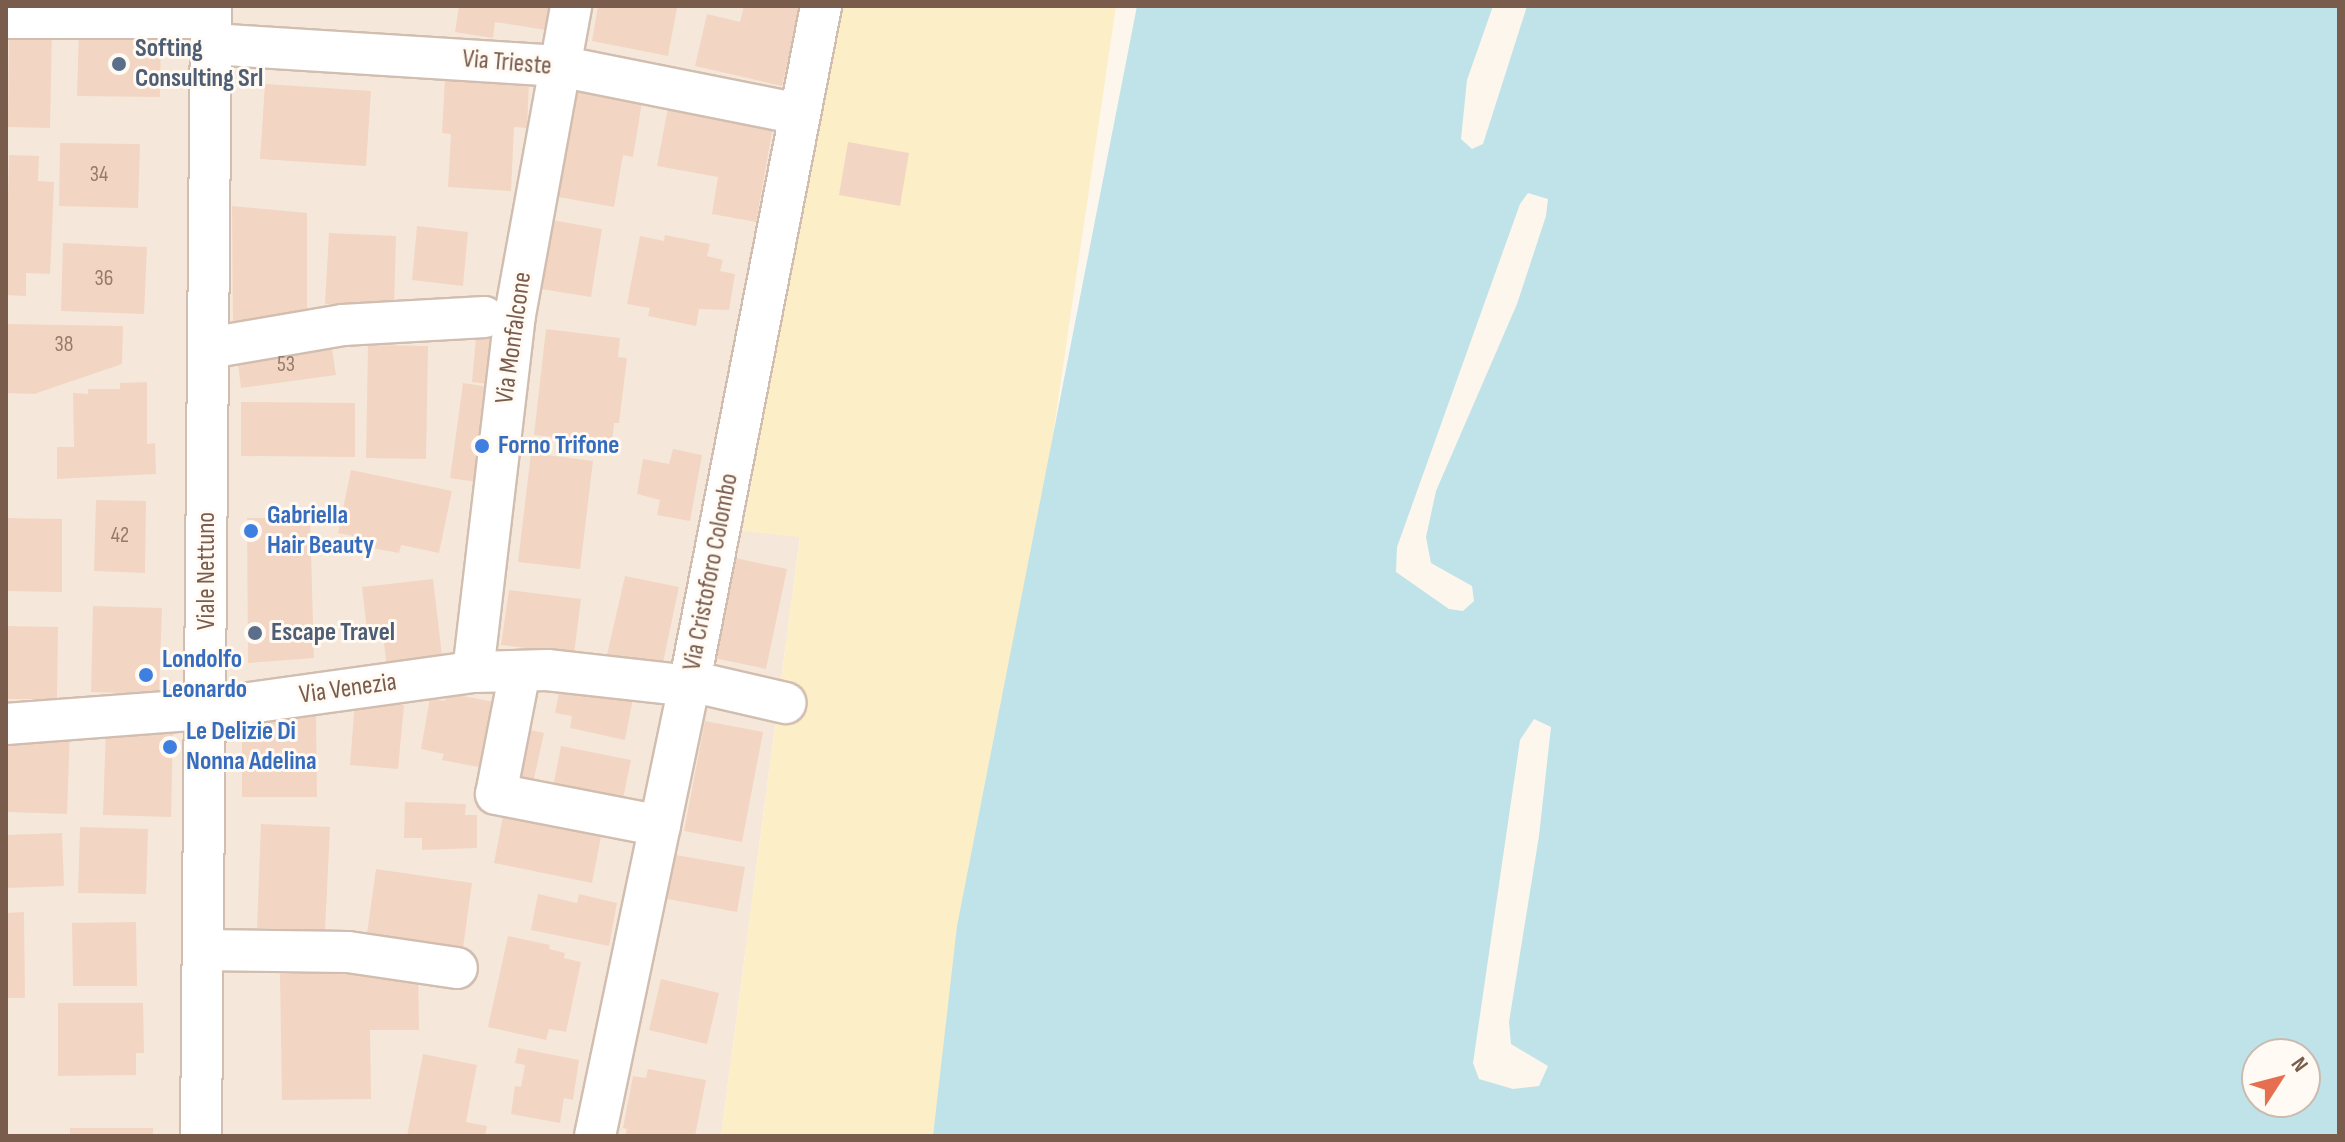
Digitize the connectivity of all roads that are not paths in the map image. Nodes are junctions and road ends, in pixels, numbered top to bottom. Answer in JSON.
{"nodes":[{"id":1,"x":571,"y":6,"type":"edge"},
{"id":2,"x":821,"y":6,"type":"edge"},
{"id":3,"x":6,"y":18,"type":"edge"},
{"id":4,"x":211,"y":23,"type":"edge"},
{"id":5,"x":559,"y":66,"type":"junction"},
{"id":6,"x":799,"y":114,"type":"junction"},
{"id":7,"x":485,"y":317,"type":"dead end"},
{"id":8,"x":209,"y":348,"type":"junction"},
{"id":9,"x":520,"y":671,"type":"junction"},
{"id":10,"x":473,"y":672,"type":"junction"},
{"id":11,"x":690,"y":684,"type":"junction"},
{"id":12,"x":785,"y":703,"type":"dead end"},
{"id":13,"x":206,"y":709,"type":"junction"},
{"id":14,"x":6,"y":724,"type":"edge"},
{"id":15,"x":660,"y":826,"type":"junction"},
{"id":16,"x":203,"y":950,"type":"junction"},
{"id":17,"x":457,"y":968,"type":"dead end"},
{"id":18,"x":201,"y":1136,"type":"edge"},
{"id":19,"x":595,"y":1136,"type":"edge"}],
"edges":[{"from":1,"to":5,"type":"street","name":"Via Monfalcone"},
{"from":2,"to":6,"type":"street","name":"Via Cristoforo Colombo"},
{"from":3,"to":4,"type":"street","name":"Via Trieste"},
{"from":4,"to":5,"type":"street","name":"Via Trieste"},
{"from":4,"to":8,"type":"street","name":"Viale Nettuno"},
{"from":5,"to":6,"type":"street","name":"Via Trieste"},
{"from":5,"to":10,"type":"street","name":"Via Monfalcone"},
{"from":6,"to":11,"type":"street","name":"Via Cristoforo Colombo"},
{"from":7,"to":8,"type":"street"},
{"from":8,"to":13,"type":"street","name":"Viale Nettuno"},
{"from":9,"to":10,"type":"street","name":"Via Venezia"},
{"from":9,"to":11,"type":"street","name":"Via Venezia"},
{"from":9,"to":15,"type":"street"},
{"from":10,"to":13,"type":"street","name":"Via Venezia"},
{"from":11,"to":12,"type":"street","name":"Via Venezia"},
{"from":11,"to":15,"type":"street","name":"Via Cristoforo Colombo"},
{"from":13,"to":14,"type":"street","name":"Via Venezia"},
{"from":13,"to":16,"type":"street","name":"Viale Nettuno"},
{"from":15,"to":19,"type":"street","name":"Via Cristoforo Colombo"},
{"from":16,"to":17,"type":"street"},
{"from":16,"to":18,"type":"street","name":"Viale Nettuno"}]}
